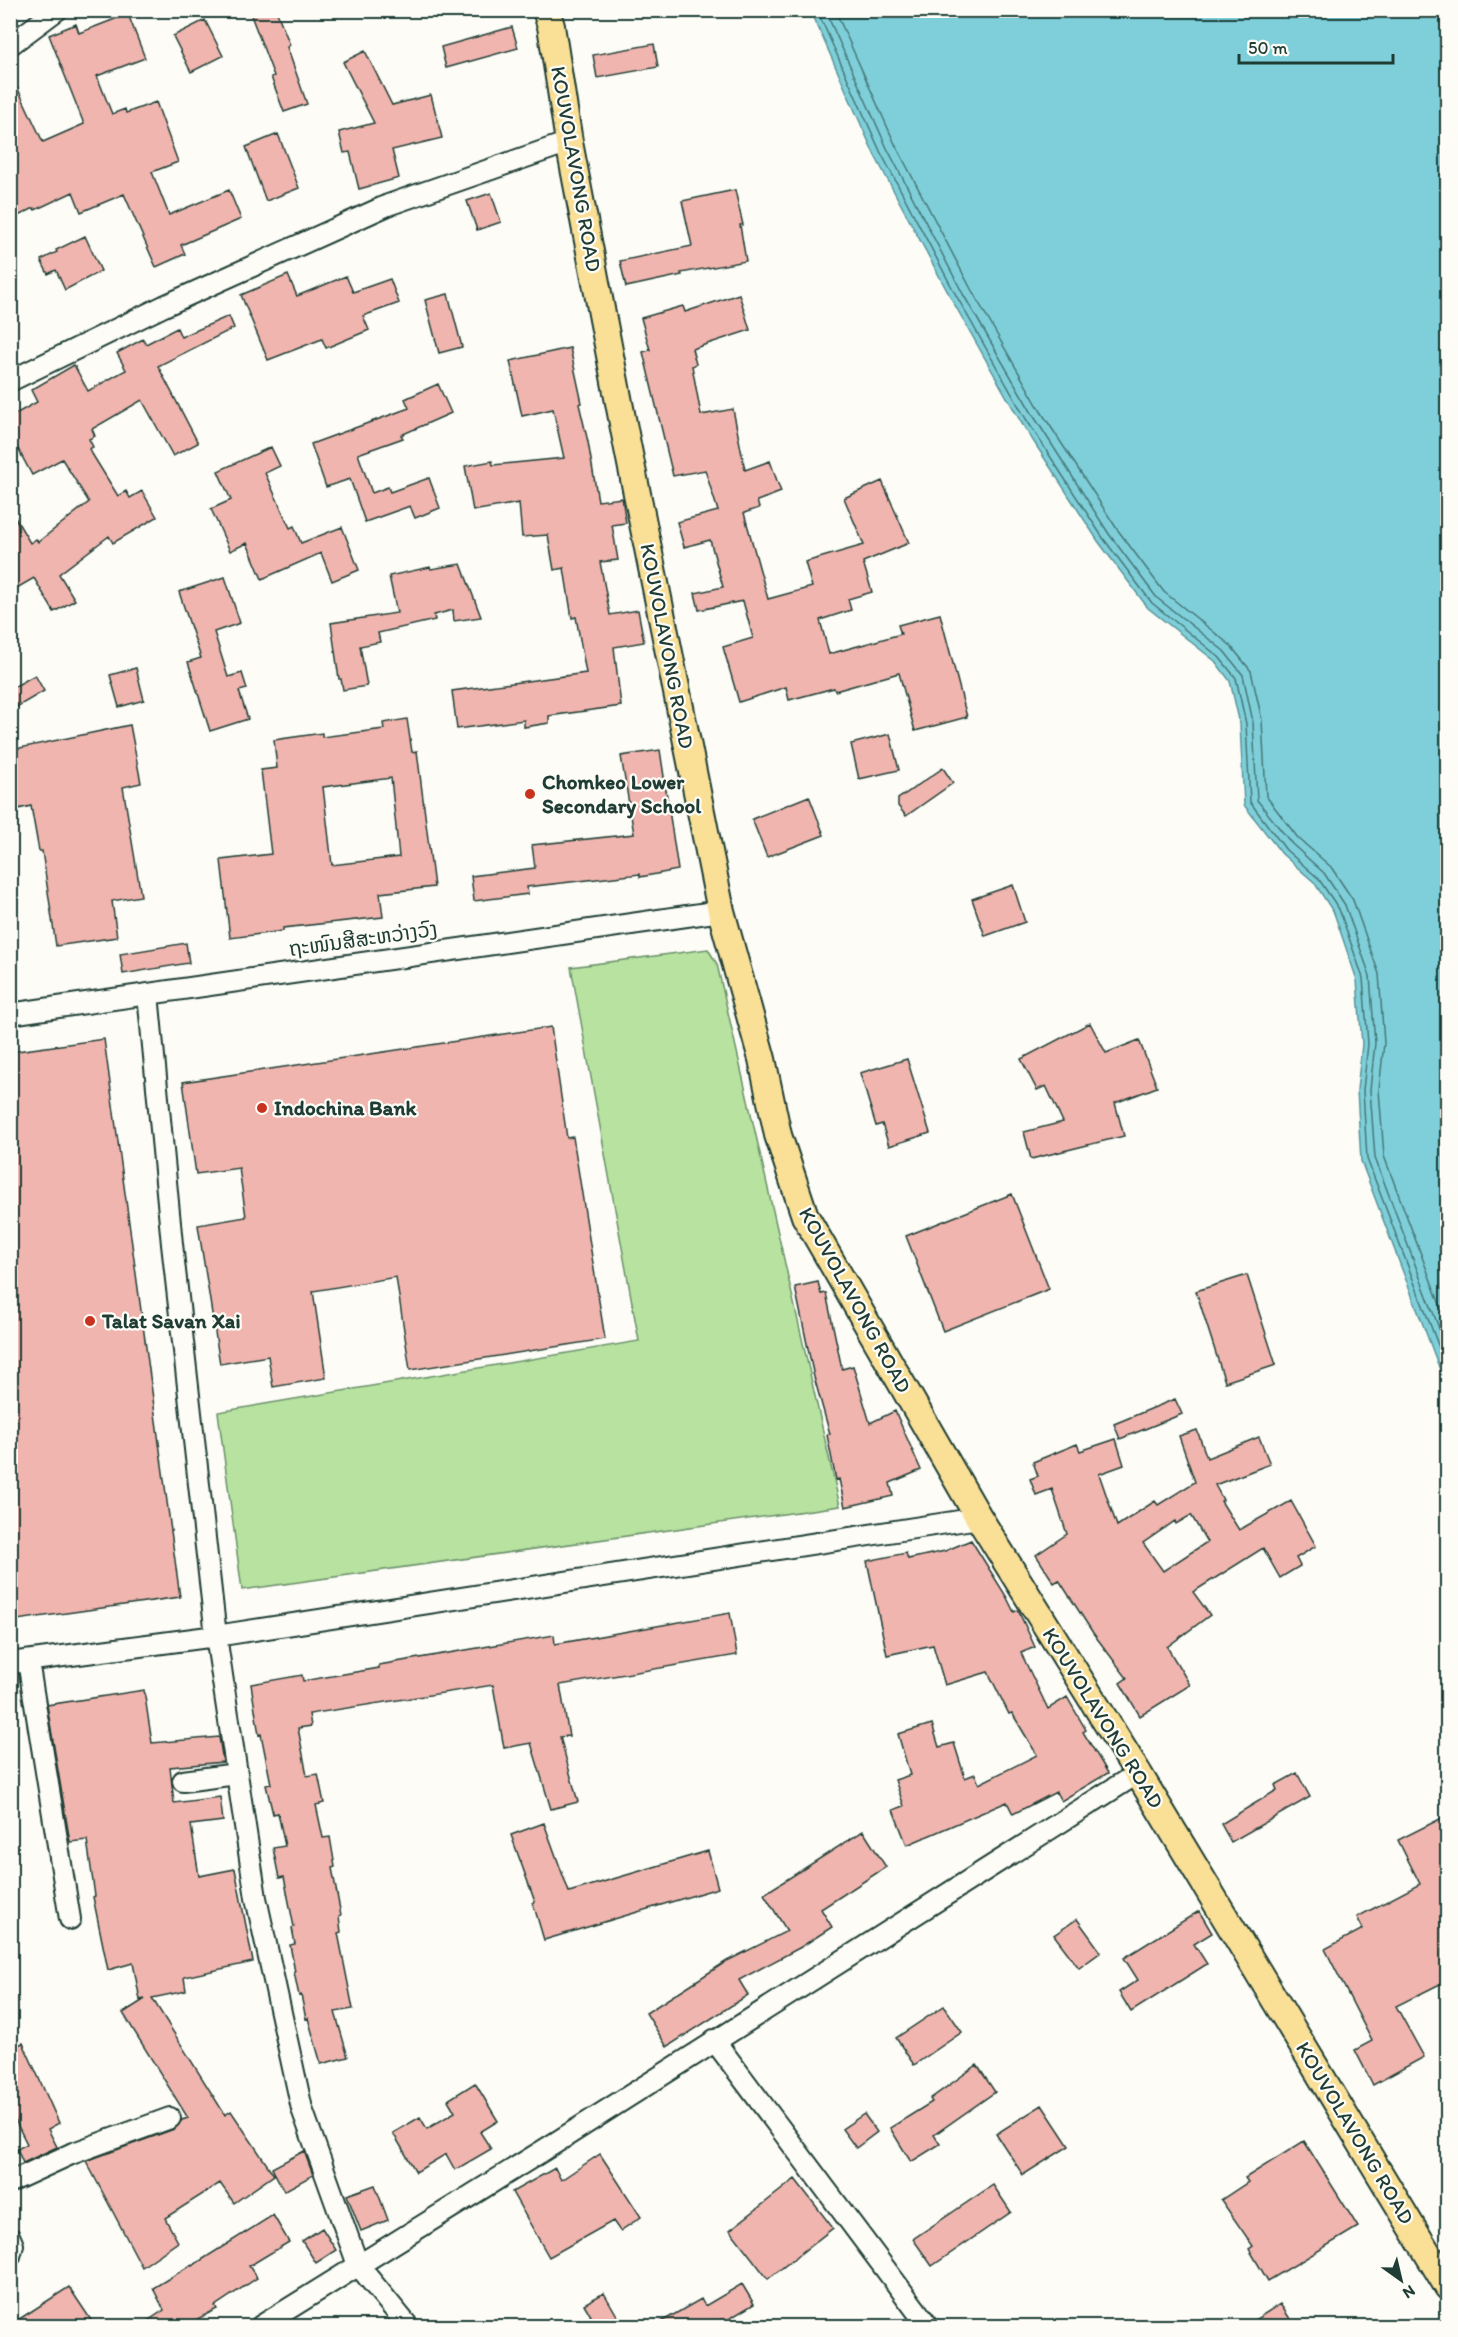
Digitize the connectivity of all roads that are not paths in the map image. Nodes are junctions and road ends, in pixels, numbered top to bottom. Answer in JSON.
{"nodes":[{"id":1,"x":57,"y":10,"type":"edge"},
{"id":2,"x":546,"y":10,"type":"edge"},
{"id":3,"x":10,"y":45,"type":"edge"},
{"id":4,"x":569,"y":142,"type":"junction"},
{"id":5,"x":10,"y":381,"type":"edge"},
{"id":6,"x":722,"y":911,"type":"junction"},
{"id":7,"x":148,"y":994,"type":"junction"},
{"id":8,"x":10,"y":1014,"type":"edge"},
{"id":9,"x":979,"y":1518,"type":"junction"},
{"id":10,"x":216,"y":1636,"type":"junction"},
{"id":11,"x":19,"y":1662,"type":"edge"},
{"id":12,"x":1138,"y":1773,"type":"junction"},
{"id":13,"x":237,"y":1774,"type":"junction"},
{"id":14,"x":183,"y":1781,"type":"dead end"},
{"id":15,"x":70,"y":1919,"type":"dead end"},
{"id":16,"x":714,"y":2040,"type":"junction"},
{"id":17,"x":170,"y":2118,"type":"dead end"},
{"id":18,"x":10,"y":2182,"type":"edge"},
{"id":19,"x":10,"y":2238,"type":"edge"},
{"id":20,"x":10,"y":2256,"type":"edge"},
{"id":21,"x":358,"y":2265,"type":"junction"},
{"id":22,"x":1448,"y":2287,"type":"edge"},
{"id":23,"x":261,"y":2326,"type":"edge"},
{"id":24,"x":408,"y":2326,"type":"edge"},
{"id":25,"x":928,"y":2326,"type":"edge"}],
"edges":[{"from":1,"to":3,"type":"street"},
{"from":2,"to":4,"type":"main road","name":"KOUVOLAVONG ROAD"},
{"from":4,"to":5,"type":"street"},
{"from":4,"to":6,"type":"main road","name":"KOUVOLAVONG ROAD"},
{"from":6,"to":7,"type":"street","name":"ຖະໜົນສີສະຫວ່າງວົງ"},
{"from":6,"to":9,"type":"main road","name":"KOUVOLAVONG ROAD"},
{"from":7,"to":8,"type":"street","name":"ຖະໜົນສີສະຫວ່າງວົງ"},
{"from":7,"to":10,"type":"street"},
{"from":9,"to":10,"type":"street"},
{"from":9,"to":12,"type":"main road","name":"KOUVOLAVONG ROAD"},
{"from":10,"to":11,"type":"street"},
{"from":10,"to":13,"type":"street"},
{"from":11,"to":15,"type":"street"},
{"from":12,"to":16,"type":"street"},
{"from":12,"to":22,"type":"main road","name":"KOUVOLAVONG ROAD"},
{"from":13,"to":14,"type":"street"},
{"from":13,"to":21,"type":"street"},
{"from":16,"to":21,"type":"street"},
{"from":16,"to":25,"type":"street"},
{"from":17,"to":18,"type":"street"},
{"from":19,"to":20,"type":"street"},
{"from":21,"to":23,"type":"street"},
{"from":21,"to":24,"type":"street"}]}
